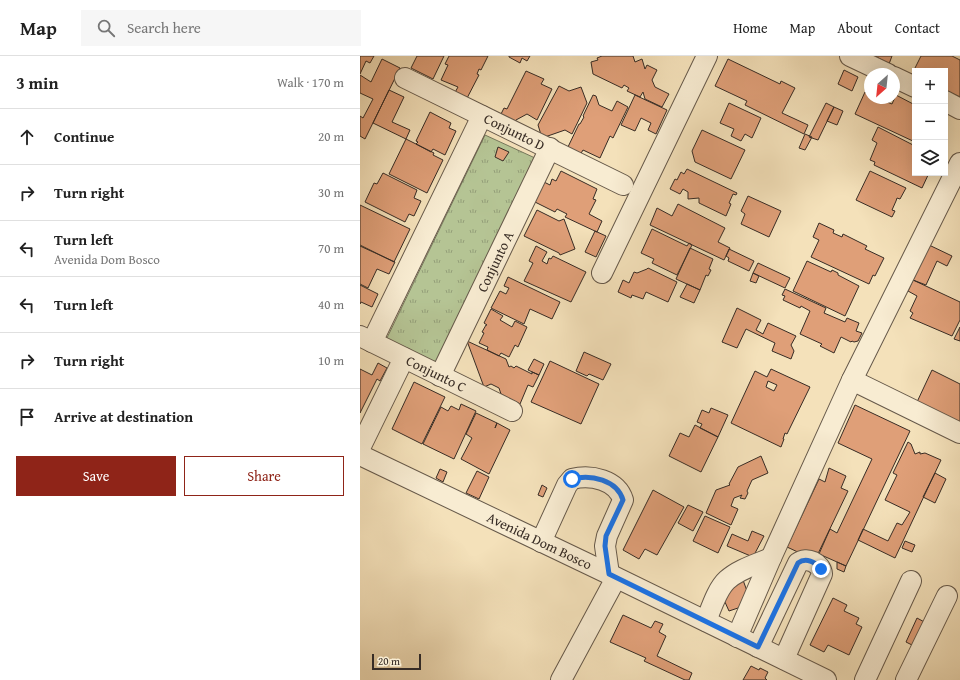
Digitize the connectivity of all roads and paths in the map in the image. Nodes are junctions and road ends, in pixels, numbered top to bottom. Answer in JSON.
{"nodes":[{"id":1,"x":707,"y":56,"type":"edge"},
{"id":2,"x":850,"y":56,"type":"edge"},
{"id":3,"x":875,"y":68,"type":"edge"},
{"id":4,"x":405,"y":78,"type":"dead end"},
{"id":5,"x":900,"y":80,"type":"edge"},
{"id":6,"x":912,"y":86,"type":"edge"},
{"id":7,"x":948,"y":103,"type":"edge"},
{"id":8,"x":960,"y":109,"type":"edge"},
{"id":9,"x":482,"y":116,"type":"junction"},
{"id":10,"x":550,"y":148,"type":"junction"},
{"id":11,"x":960,"y":164,"type":"edge"},
{"id":12,"x":623,"y":185,"type":"dead end"},
{"id":13,"x":602,"y":273,"type":"dead end"},
{"id":14,"x":366,"y":339,"type":"edge"},
{"id":15,"x":404,"y":358,"type":"junction"},
{"id":16,"x":440,"y":376,"type":"junction"},
{"id":17,"x":852,"y":380,"type":"junction"},
{"id":18,"x":512,"y":411,"type":"dead end"},
{"id":19,"x":960,"y":433,"type":"edge"},
{"id":20,"x":360,"y":448,"type":"edge"},
{"id":21,"x":360,"y":455,"type":"edge"},
{"id":22,"x":541,"y":542,"type":"junction"},
{"id":23,"x":771,"y":558,"type":"junction"},
{"id":24,"x":612,"y":576,"type":"junction"},
{"id":25,"x":911,"y":581,"type":"dead end"},
{"id":26,"x":947,"y":596,"type":"dead end"},
{"id":27,"x":706,"y":622,"type":"junction"},
{"id":28,"x":737,"y":637,"type":"junction"},
{"id":29,"x":758,"y":647,"type":"junction"},
{"id":30,"x":784,"y":659,"type":"junction"},
{"id":31,"x":561,"y":680,"type":"edge"},
{"id":32,"x":826,"y":680,"type":"edge"},
{"id":33,"x":865,"y":680,"type":"edge"},
{"id":34,"x":906,"y":680,"type":"edge"}],
"edges":[{"from":1,"to":13,"type":"street"},
{"from":2,"to":3,"type":"street"},
{"from":4,"to":9,"type":"street","name":"Conjunto D"},
{"from":5,"to":6,"type":"street"},
{"from":7,"to":8,"type":"street"},
{"from":9,"to":10,"type":"street","name":"Conjunto D"},
{"from":9,"to":14,"type":"street"},
{"from":10,"to":12,"type":"street","name":"Conjunto D"},
{"from":10,"to":16,"type":"street","name":"Conjunto A"},
{"from":11,"to":17,"type":"street"},
{"from":14,"to":15,"type":"street","name":"Conjunto C"},
{"from":15,"to":16,"type":"street","name":"Conjunto C"},
{"from":15,"to":20,"type":"street"},
{"from":16,"to":18,"type":"street","name":"Conjunto C"},
{"from":17,"to":19,"type":"street"},
{"from":17,"to":23,"type":"street"},
{"from":21,"to":22,"type":"street","name":"Avenida Dom Bosco"},
{"from":22,"to":24,"type":"street","name":"Avenida Dom Bosco"},
{"from":22,"to":24,"type":"street"},
{"from":23,"to":27,"type":"street"},
{"from":23,"to":28,"type":"street"},
{"from":24,"to":27,"type":"street","name":"Avenida Dom Bosco"},
{"from":24,"to":31,"type":"street"},
{"from":25,"to":33,"type":"street"},
{"from":26,"to":34,"type":"street"},
{"from":27,"to":28,"type":"street","name":"Avenida Dom Bosco"},
{"from":28,"to":29,"type":"street","name":"Avenida Dom Bosco"},
{"from":29,"to":30,"type":"street","name":"Avenida Dom Bosco"},
{"from":29,"to":30,"type":"street"},
{"from":30,"to":32,"type":"street","name":"Avenida Dom Bosco"}]}
